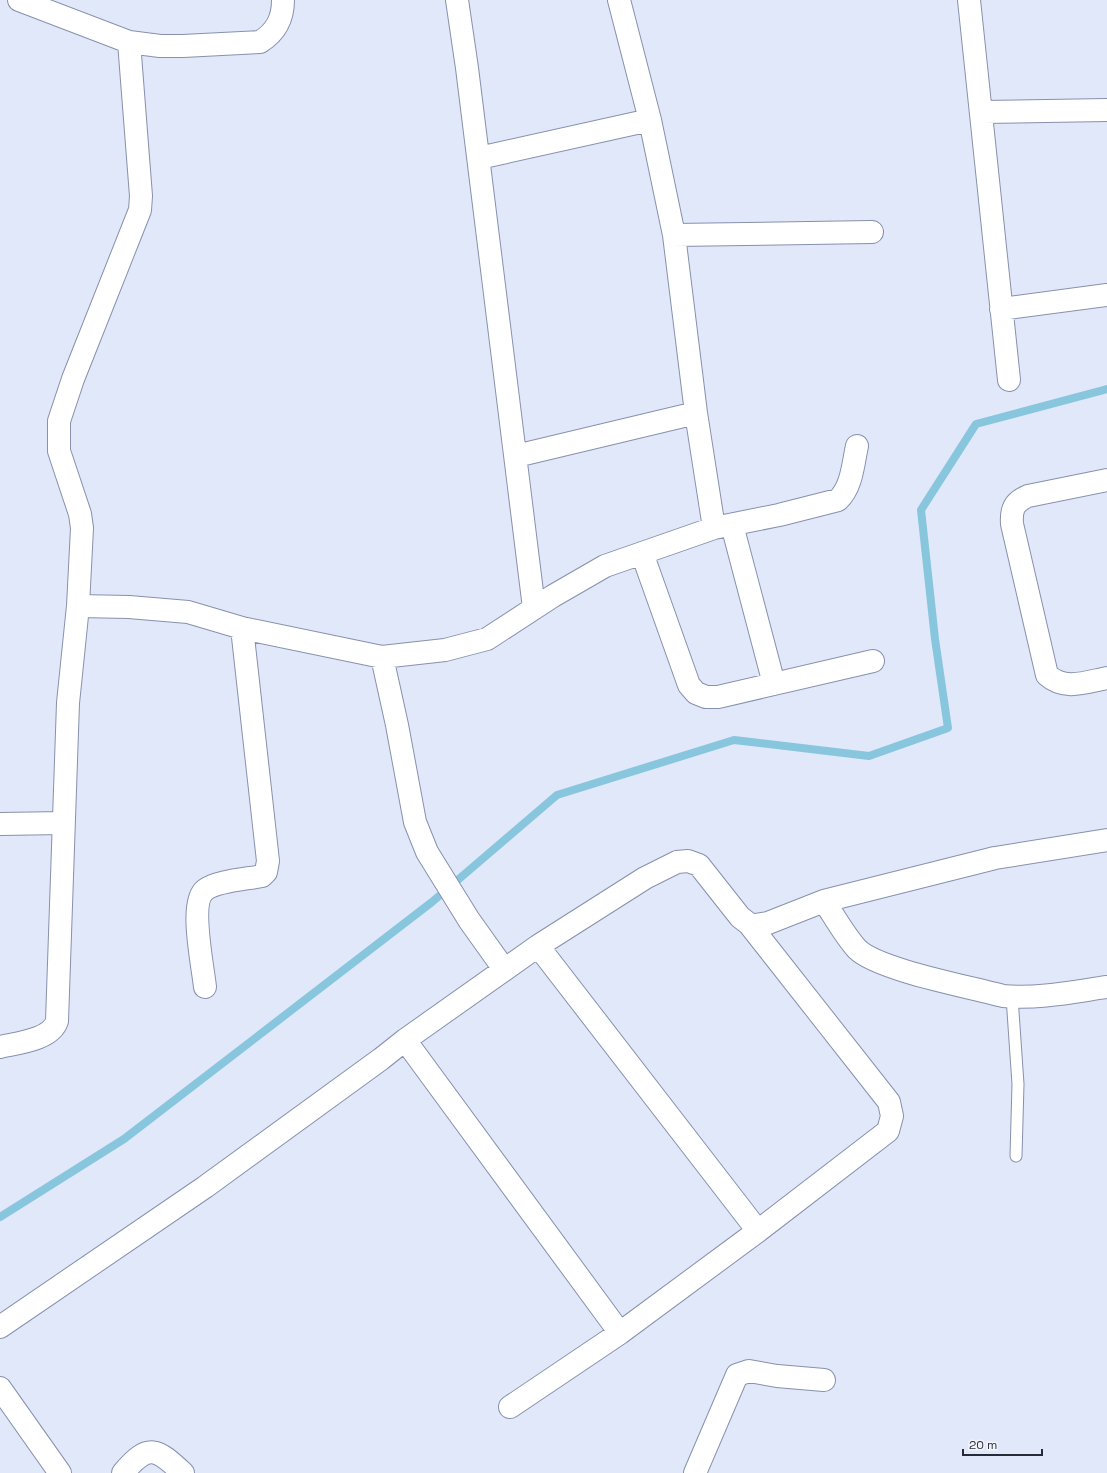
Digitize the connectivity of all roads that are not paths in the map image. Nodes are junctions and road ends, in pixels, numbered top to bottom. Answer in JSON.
{"nodes":[{"id":1,"x":19,"y":0,"type":"edge"},
{"id":2,"x":457,"y":0,"type":"edge"},
{"id":3,"x":619,"y":0,"type":"edge"},
{"id":4,"x":969,"y":0,"type":"edge"},
{"id":5,"x":285,"y":1,"type":"edge"},
{"id":6,"x":129,"y":42,"type":"junction"},
{"id":7,"x":1107,"y":110,"type":"edge"},
{"id":8,"x":982,"y":112,"type":"junction"},
{"id":9,"x":650,"y":120,"type":"junction"},
{"id":10,"x":479,"y":158,"type":"junction"},
{"id":11,"x":872,"y":232,"type":"dead end"},
{"id":12,"x":674,"y":235,"type":"junction"},
{"id":13,"x":1107,"y":295,"type":"edge"},
{"id":14,"x":1001,"y":308,"type":"junction"},
{"id":15,"x":1009,"y":380,"type":"dead end"},
{"id":16,"x":696,"y":413,"type":"junction"},
{"id":17,"x":857,"y":446,"type":"dead end"},
{"id":18,"x":516,"y":456,"type":"junction"},
{"id":19,"x":1107,"y":480,"type":"edge"},
{"id":20,"x":723,"y":527,"type":"junction"},
{"id":21,"x":642,"y":553,"type":"junction"},
{"id":22,"x":78,"y":606,"type":"junction"},
{"id":23,"x":534,"y":608,"type":"junction"},
{"id":24,"x":242,"y":628,"type":"junction"},
{"id":25,"x":382,"y":657,"type":"junction"},
{"id":26,"x":873,"y":661,"type":"dead end"},
{"id":27,"x":1107,"y":678,"type":"edge"},
{"id":28,"x":774,"y":684,"type":"junction"},
{"id":29,"x":63,"y":822,"type":"junction"},
{"id":30,"x":0,"y":824,"type":"edge"},
{"id":31,"x":1107,"y":840,"type":"edge"},
{"id":32,"x":824,"y":901,"type":"junction"},
{"id":33,"x":748,"y":924,"type":"junction"},
{"id":34,"x":538,"y":946,"type":"junction"},
{"id":35,"x":504,"y":969,"type":"junction"},
{"id":36,"x":205,"y":987,"type":"dead end"},
{"id":37,"x":1107,"y":987,"type":"edge"},
{"id":38,"x":1012,"y":997,"type":"junction"},
{"id":39,"x":405,"y":1040,"type":"junction"},
{"id":40,"x":0,"y":1047,"type":"edge"},
{"id":41,"x":1016,"y":1156,"type":"dead end"},
{"id":42,"x":758,"y":1231,"type":"junction"},
{"id":43,"x":0,"y":1327,"type":"edge"},
{"id":44,"x":620,"y":1333,"type":"junction"},
{"id":45,"x":824,"y":1380,"type":"dead end"},
{"id":46,"x":0,"y":1388,"type":"edge"},
{"id":47,"x":510,"y":1407,"type":"dead end"},
{"id":48,"x":60,"y":1473,"type":"edge"},
{"id":49,"x":123,"y":1473,"type":"edge"},
{"id":50,"x":184,"y":1473,"type":"edge"},
{"id":51,"x":695,"y":1473,"type":"edge"}],
"edges":[{"from":1,"to":6,"type":"street"},
{"from":2,"to":10,"type":"street"},
{"from":3,"to":9,"type":"street"},
{"from":4,"to":8,"type":"street"},
{"from":5,"to":6,"type":"street"},
{"from":6,"to":22,"type":"street"},
{"from":7,"to":8,"type":"street"},
{"from":8,"to":14,"type":"street"},
{"from":9,"to":10,"type":"street"},
{"from":9,"to":12,"type":"street"},
{"from":10,"to":18,"type":"street"},
{"from":11,"to":12,"type":"street"},
{"from":12,"to":16,"type":"street"},
{"from":13,"to":14,"type":"street"},
{"from":14,"to":15,"type":"street"},
{"from":16,"to":18,"type":"street"},
{"from":16,"to":20,"type":"street"},
{"from":17,"to":20,"type":"street"},
{"from":18,"to":23,"type":"street"},
{"from":19,"to":27,"type":"street"},
{"from":20,"to":21,"type":"street"},
{"from":20,"to":28,"type":"street"},
{"from":21,"to":23,"type":"street"},
{"from":21,"to":28,"type":"street"},
{"from":22,"to":24,"type":"street"},
{"from":22,"to":29,"type":"street"},
{"from":23,"to":25,"type":"street"},
{"from":24,"to":25,"type":"street"},
{"from":24,"to":36,"type":"street"},
{"from":25,"to":35,"type":"street"},
{"from":26,"to":28,"type":"street"},
{"from":29,"to":30,"type":"street"},
{"from":29,"to":40,"type":"street"},
{"from":31,"to":32,"type":"street"},
{"from":32,"to":33,"type":"street"},
{"from":32,"to":38,"type":"street"},
{"from":33,"to":34,"type":"street"},
{"from":33,"to":42,"type":"street"},
{"from":34,"to":35,"type":"street"},
{"from":34,"to":42,"type":"street"},
{"from":35,"to":39,"type":"street"},
{"from":37,"to":38,"type":"street"},
{"from":38,"to":41,"type":"lane"},
{"from":39,"to":43,"type":"street"},
{"from":39,"to":44,"type":"street"},
{"from":42,"to":44,"type":"street"},
{"from":44,"to":47,"type":"street"},
{"from":45,"to":51,"type":"street"},
{"from":46,"to":48,"type":"street"},
{"from":49,"to":50,"type":"street"}]}
